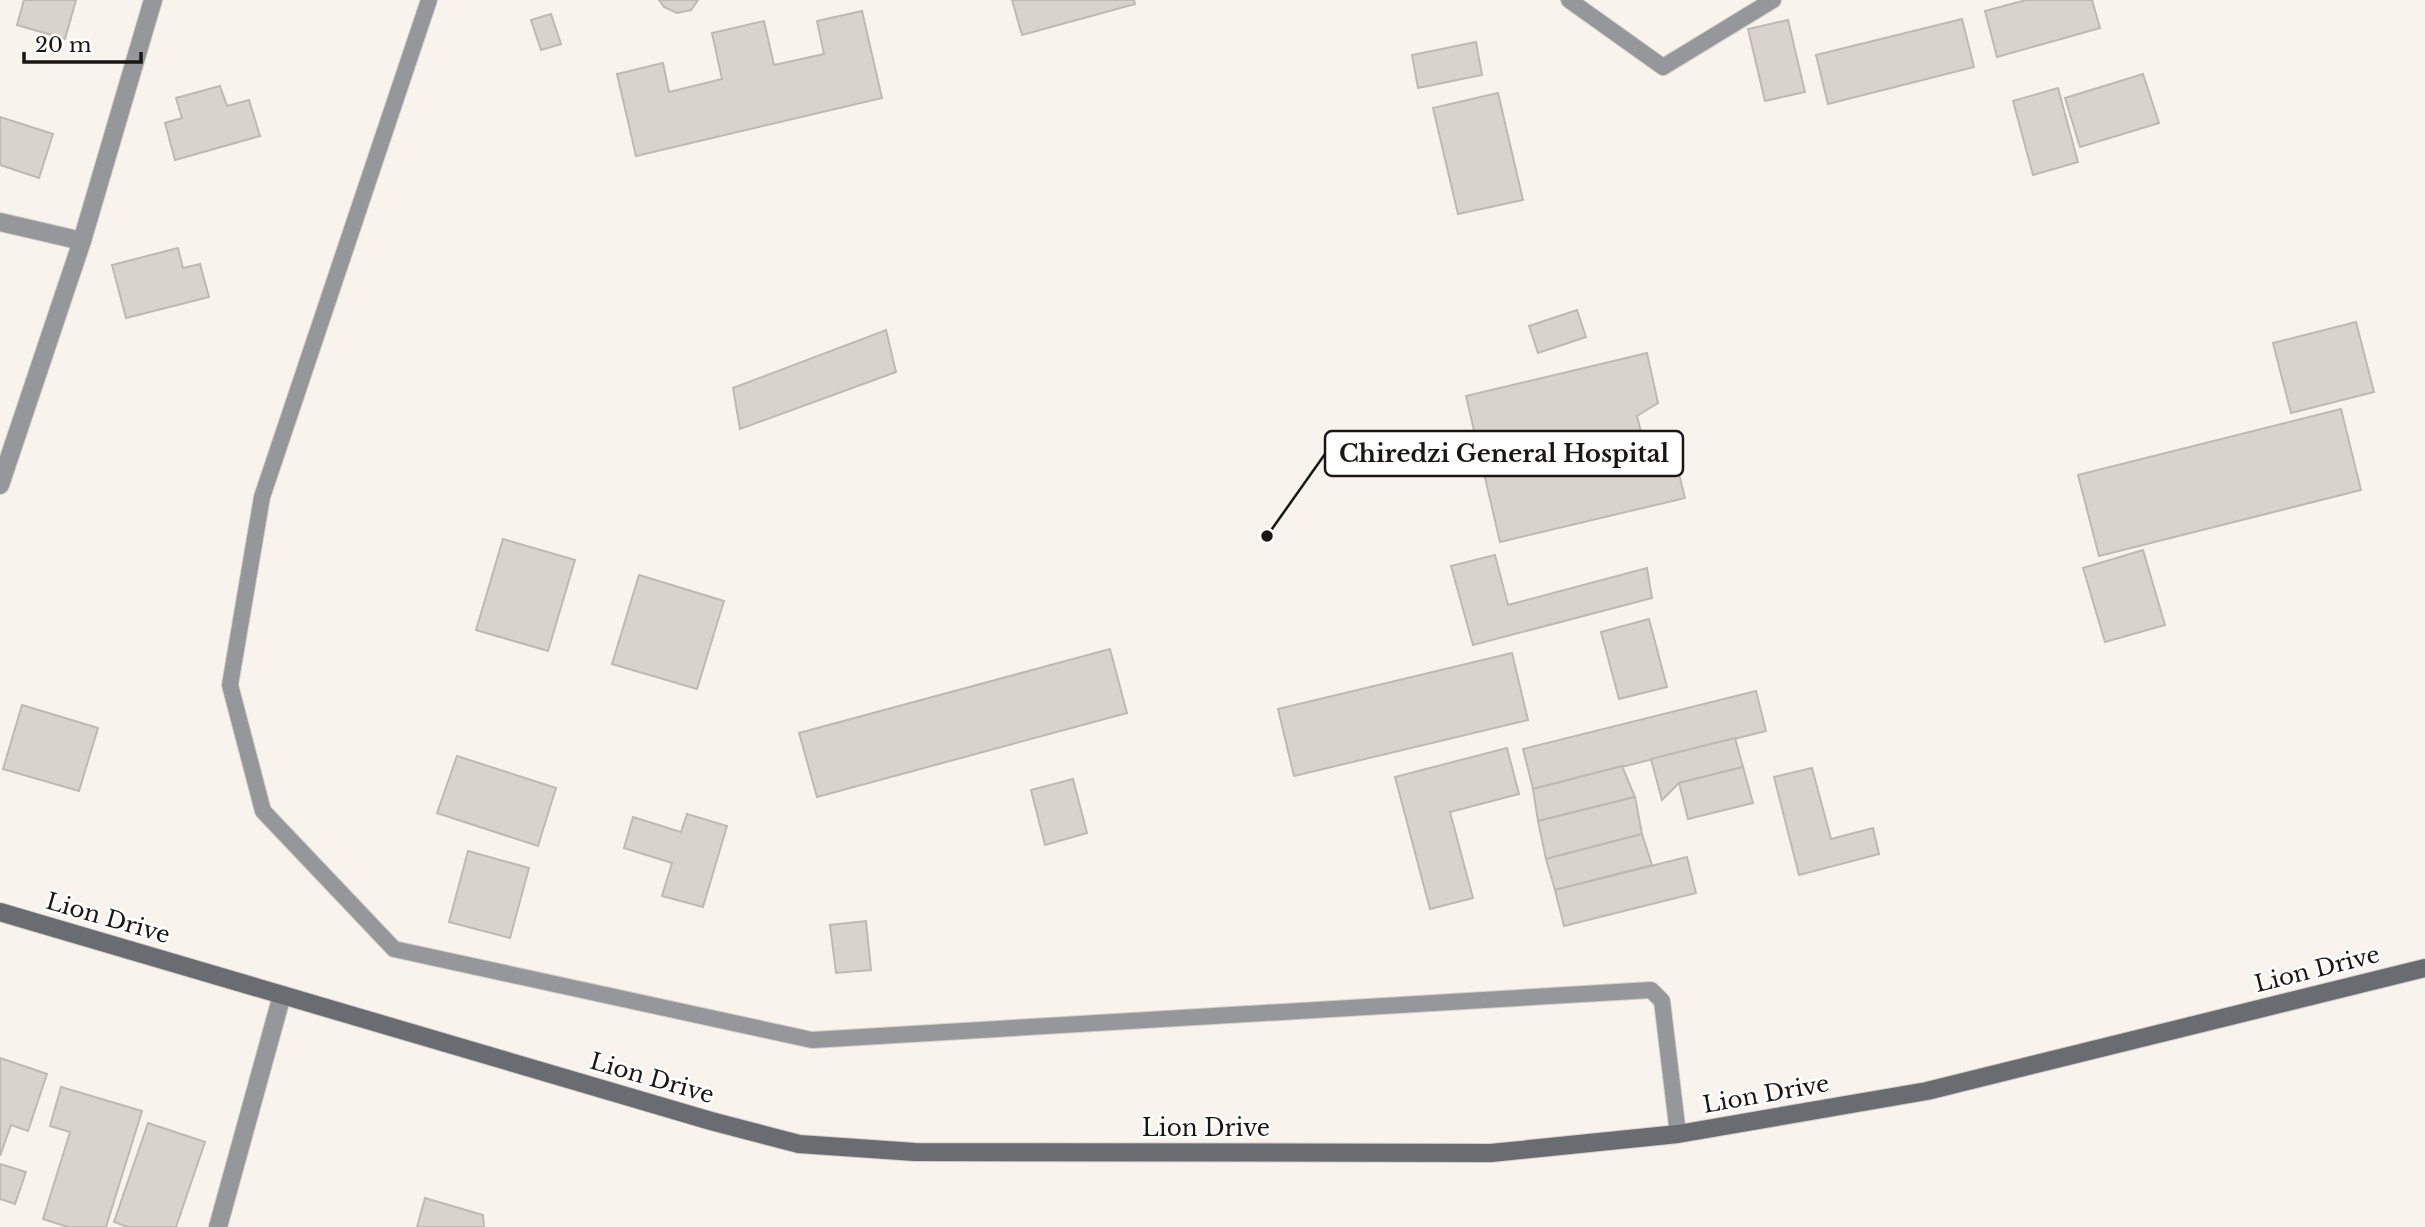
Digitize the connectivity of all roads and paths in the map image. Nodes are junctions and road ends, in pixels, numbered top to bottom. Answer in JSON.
{"nodes":[{"id":1,"x":153,"y":0,"type":"edge"},
{"id":2,"x":429,"y":0,"type":"edge"},
{"id":3,"x":1569,"y":0,"type":"edge"},
{"id":4,"x":1773,"y":0,"type":"edge"},
{"id":5,"x":0,"y":222,"type":"edge"},
{"id":6,"x":82,"y":242,"type":"junction"},
{"id":7,"x":0,"y":485,"type":"edge"},
{"id":8,"x":0,"y":912,"type":"edge"},
{"id":9,"x":2425,"y":968,"type":"edge"},
{"id":10,"x":282,"y":995,"type":"junction"},
{"id":11,"x":1678,"y":1134,"type":"junction"},
{"id":12,"x":218,"y":1227,"type":"edge"}],
"edges":[{"from":1,"to":6,"type":"street"},
{"from":2,"to":11,"type":"lane"},
{"from":3,"to":4,"type":"lane"},
{"from":5,"to":6,"type":"street"},
{"from":6,"to":7,"type":"street"},
{"from":8,"to":10,"type":"street","name":"Lion Drive"},
{"from":9,"to":11,"type":"street","name":"Lion Drive"},
{"from":10,"to":11,"type":"street","name":"Lion Drive"},
{"from":10,"to":12,"type":"street"}]}
